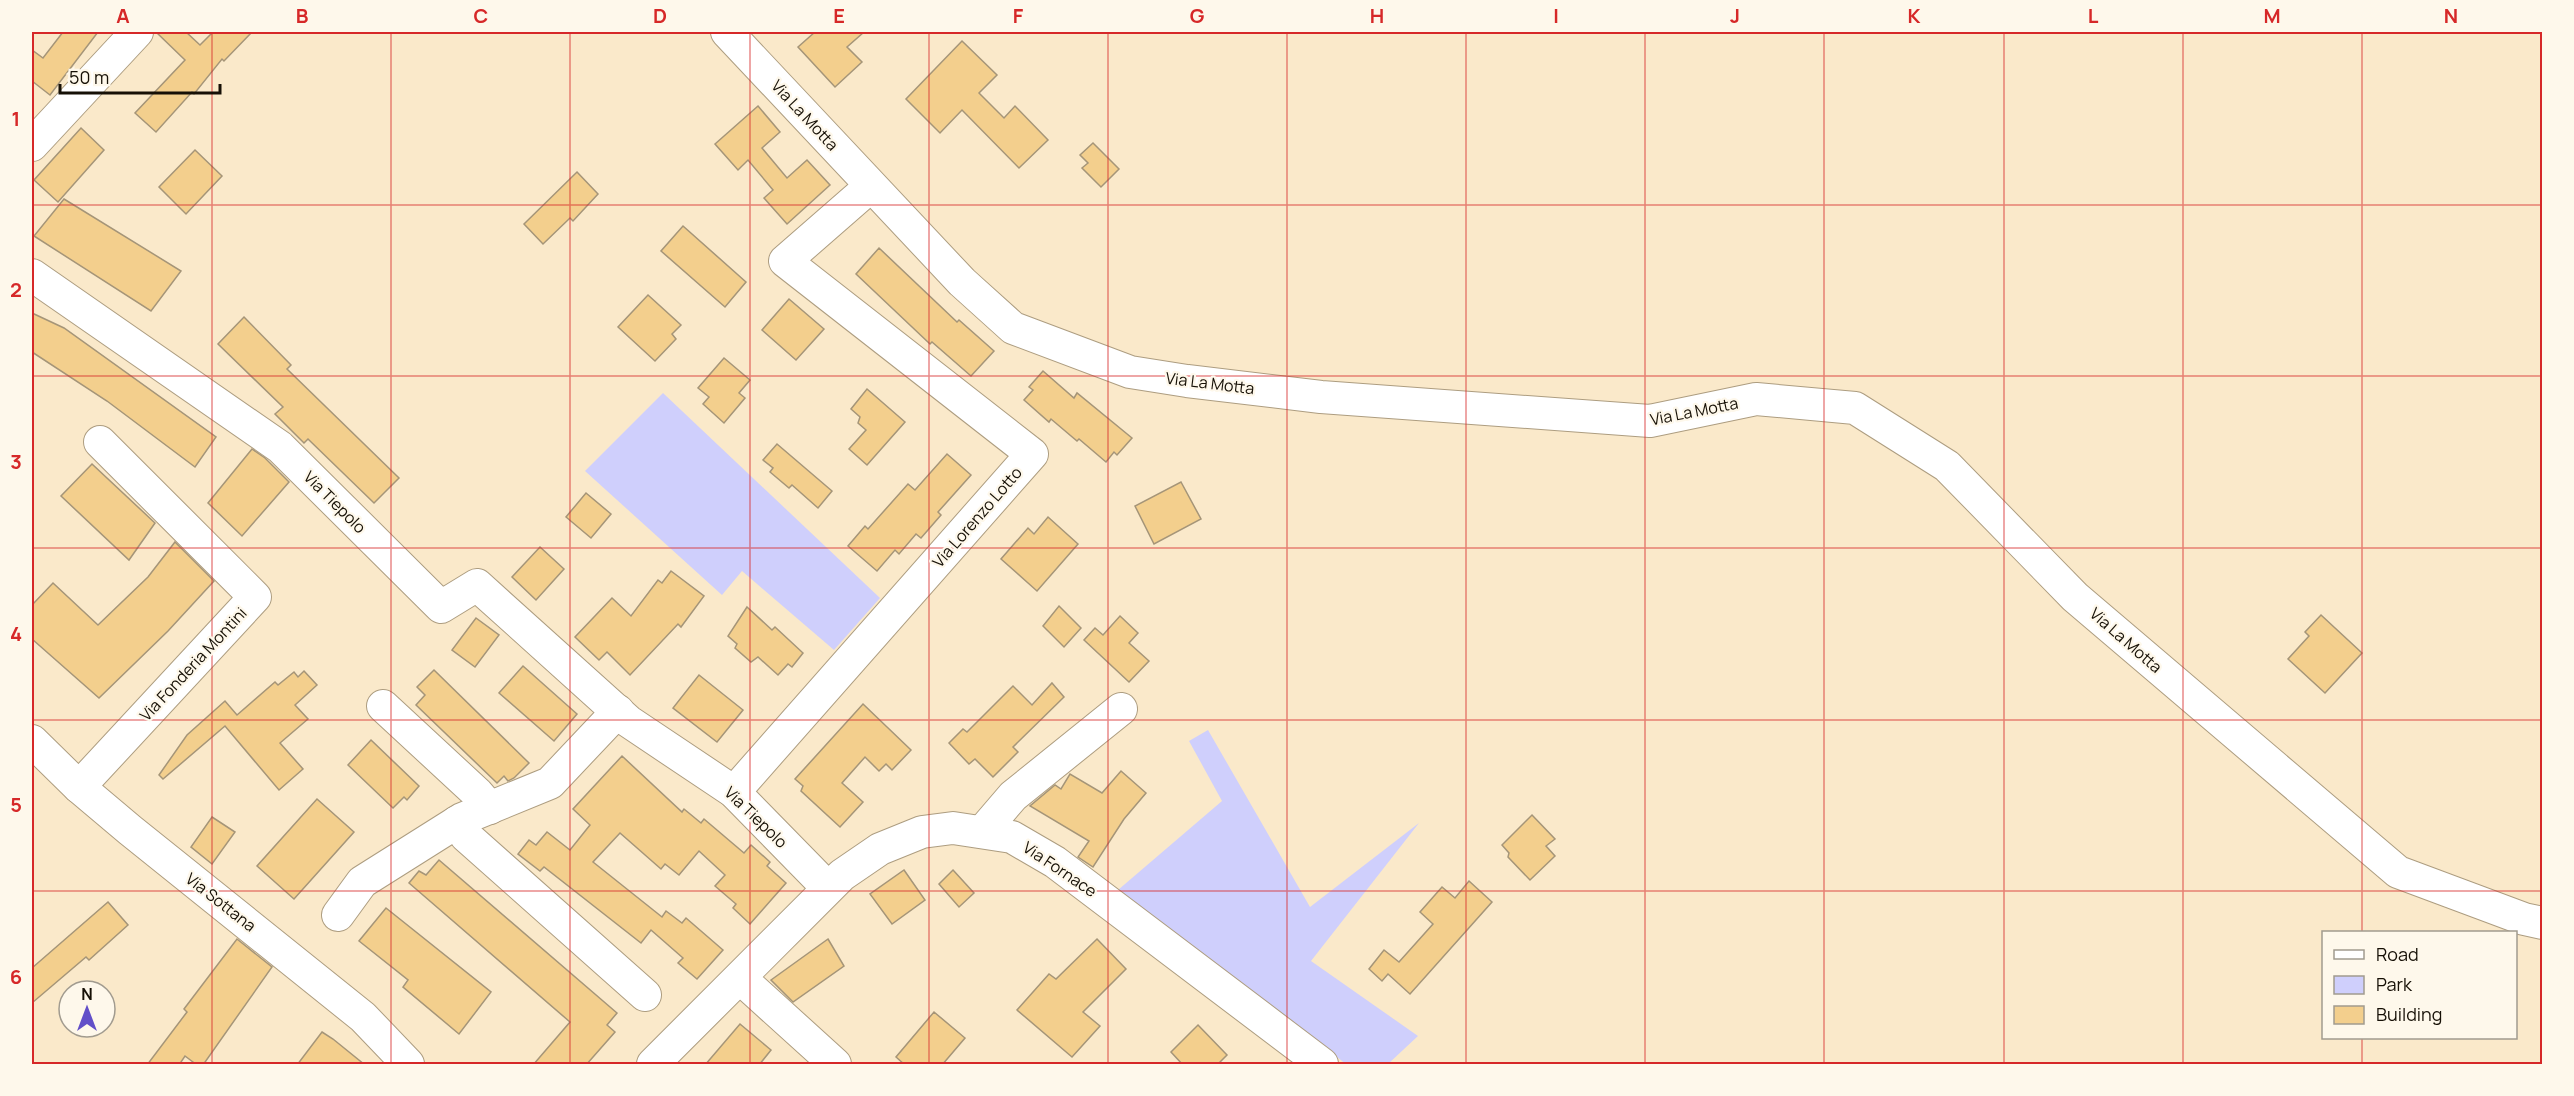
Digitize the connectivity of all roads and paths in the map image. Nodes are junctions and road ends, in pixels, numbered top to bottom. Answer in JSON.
{"nodes":[{"id":1,"x":137,"y":32,"type":"edge"},
{"id":2,"x":727,"y":32,"type":"edge"},
{"id":3,"x":32,"y":145,"type":"edge"},
{"id":4,"x":871,"y":186,"type":"junction"},
{"id":5,"x":32,"y":275,"type":"edge"},
{"id":6,"x":100,"y":442,"type":"dead end"},
{"id":7,"x":383,"y":706,"type":"dead end"},
{"id":8,"x":1121,"y":709,"type":"dead end"},
{"id":9,"x":618,"y":711,"type":"junction"},
{"id":10,"x":32,"y":741,"type":"edge"},
{"id":11,"x":79,"y":787,"type":"junction"},
{"id":12,"x":734,"y":792,"type":"junction"},
{"id":13,"x":490,"y":808,"type":"junction"},
{"id":14,"x":457,"y":822,"type":"junction"},
{"id":15,"x":983,"y":831,"type":"junction"},
{"id":16,"x":828,"y":888,"type":"junction"},
{"id":17,"x":338,"y":915,"type":"dead end"},
{"id":18,"x":2542,"y":923,"type":"edge"},
{"id":19,"x":740,"y":978,"type":"junction"},
{"id":20,"x":645,"y":995,"type":"dead end"},
{"id":21,"x":408,"y":1065,"type":"edge"},
{"id":22,"x":653,"y":1065,"type":"edge"},
{"id":23,"x":836,"y":1065,"type":"edge"},
{"id":24,"x":1322,"y":1065,"type":"edge"}],
"edges":[{"from":1,"to":3,"type":"street"},
{"from":2,"to":4,"type":"street","name":"Via La Motta"},
{"from":4,"to":12,"type":"street","name":"Via Lorenzo Lotto"},
{"from":4,"to":18,"type":"street","name":"Via La Motta"},
{"from":5,"to":9,"type":"street","name":"Via Tiepolo"},
{"from":6,"to":11,"type":"street","name":"Via Fonderia Montini"},
{"from":7,"to":13,"type":"street"},
{"from":8,"to":15,"type":"street"},
{"from":9,"to":12,"type":"street","name":"Via Tiepolo"},
{"from":9,"to":13,"type":"street"},
{"from":10,"to":11,"type":"street","name":"Via Sottana"},
{"from":11,"to":21,"type":"street","name":"Via Sottana"},
{"from":12,"to":16,"type":"street","name":"Via Tiepolo"},
{"from":13,"to":14,"type":"street"},
{"from":14,"to":17,"type":"street"},
{"from":14,"to":20,"type":"street"},
{"from":15,"to":16,"type":"street","name":"Via Fornace"},
{"from":15,"to":24,"type":"street","name":"Via Fornace"},
{"from":16,"to":19,"type":"street","name":"Via Fornace"},
{"from":19,"to":22,"type":"street","name":"Via Fornace"},
{"from":19,"to":23,"type":"street"}]}
